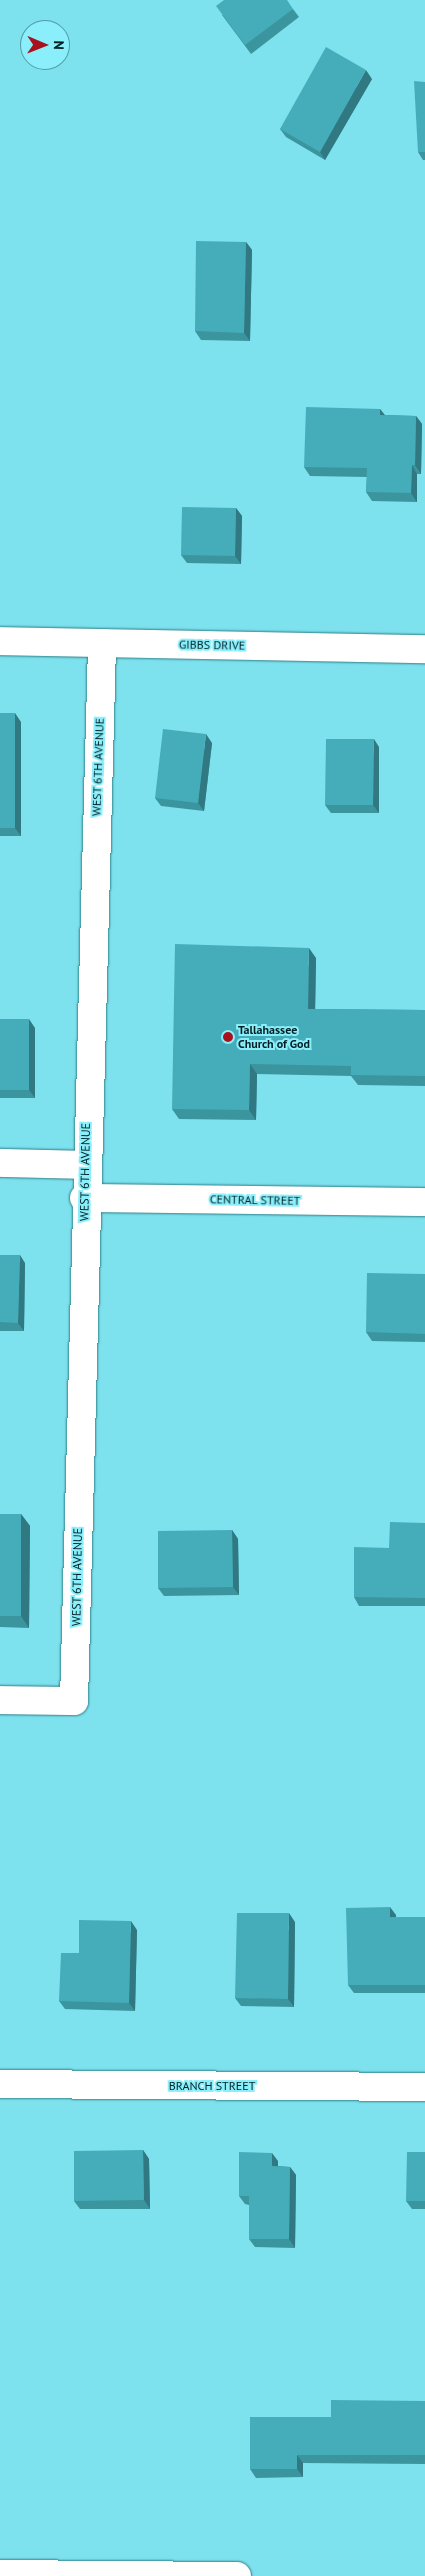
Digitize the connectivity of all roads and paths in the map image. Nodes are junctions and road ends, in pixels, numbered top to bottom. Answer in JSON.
{"nodes":[{"id":1,"x":0,"y":641,"type":"edge"},
{"id":2,"x":102,"y":643,"type":"junction"},
{"id":3,"x":425,"y":648,"type":"edge"},
{"id":4,"x":0,"y":1163,"type":"edge"},
{"id":5,"x":85,"y":1165,"type":"junction"},
{"id":6,"x":84,"y":1198,"type":"junction"},
{"id":7,"x":425,"y":1202,"type":"edge"},
{"id":8,"x":0,"y":1700,"type":"edge"},
{"id":9,"x":0,"y":2084,"type":"edge"},
{"id":10,"x":425,"y":2087,"type":"edge"},
{"id":11,"x":0,"y":2574,"type":"edge"},
{"id":12,"x":237,"y":2576,"type":"edge"}],
"edges":[{"from":1,"to":2,"type":"street","name":"GIBBS DRIVE"},
{"from":2,"to":3,"type":"street","name":"GIBBS DRIVE"},
{"from":2,"to":5,"type":"street","name":"WEST 6TH AVENUE"},
{"from":4,"to":5,"type":"street"},
{"from":5,"to":6,"type":"street","name":"WEST 6TH AVENUE"},
{"from":6,"to":7,"type":"street","name":"CENTRAL STREET"},
{"from":6,"to":8,"type":"street","name":"WEST 6TH AVENUE"},
{"from":9,"to":10,"type":"street","name":"BRANCH STREET"},
{"from":11,"to":12,"type":"street"}]}
